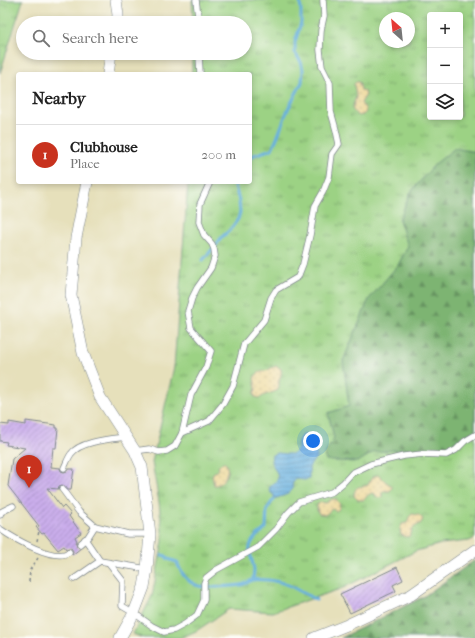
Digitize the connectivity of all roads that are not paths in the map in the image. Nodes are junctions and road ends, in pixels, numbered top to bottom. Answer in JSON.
{"nodes":[{"id":1,"x":116,"y":0,"type":"edge"},
{"id":2,"x":196,"y":0,"type":"edge"},
{"id":3,"x":323,"y":0,"type":"edge"},
{"id":4,"x":118,"y":16,"type":"edge"},
{"id":5,"x":198,"y":16,"type":"edge"},
{"id":6,"x":110,"y":60,"type":"edge"},
{"id":7,"x":199,"y":60,"type":"edge"},
{"id":8,"x":108,"y":72,"type":"edge"},
{"id":9,"x":200,"y":72,"type":"edge"},
{"id":10,"x":87,"y":184,"type":"edge"},
{"id":11,"x":209,"y":184,"type":"edge"},
{"id":12,"x":182,"y":434,"type":"junction"},
{"id":13,"x":475,"y":435,"type":"edge"},
{"id":14,"x":126,"y":437,"type":"junction"},
{"id":15,"x":135,"y":451,"type":"junction"},
{"id":16,"x":64,"y":468,"type":"dead end"},
{"id":17,"x":62,"y":489,"type":"dead end"},
{"id":18,"x":13,"y":506,"type":"dead end"},
{"id":19,"x":0,"y":513,"type":"edge"},
{"id":20,"x":95,"y":526,"type":"junction"},
{"id":21,"x":0,"y":529,"type":"edge"},
{"id":22,"x":150,"y":534,"type":"junction"},
{"id":23,"x":85,"y":539,"type":"junction"},
{"id":24,"x":80,"y":544,"type":"dead end"},
{"id":25,"x":475,"y":550,"type":"edge"},
{"id":26,"x":69,"y":552,"type":"dead end"},
{"id":27,"x":100,"y":561,"type":"junction"},
{"id":28,"x":109,"y":563,"type":"junction"},
{"id":29,"x":147,"y":569,"type":"junction"},
{"id":30,"x":74,"y":579,"type":"dead end"},
{"id":31,"x":134,"y":613,"type":"junction"},
{"id":32,"x":120,"y":638,"type":"edge"},
{"id":33,"x":314,"y":638,"type":"edge"}],
"edges":[{"from":1,"to":4,"type":"street"},
{"from":2,"to":5,"type":"lane"},
{"from":3,"to":12,"type":"lane"},
{"from":6,"to":8,"type":"street"},
{"from":7,"to":9,"type":"lane"},
{"from":10,"to":14,"type":"street"},
{"from":11,"to":12,"type":"lane"},
{"from":12,"to":15,"type":"lane"},
{"from":13,"to":31,"type":"lane"},
{"from":14,"to":15,"type":"street"},
{"from":14,"to":16,"type":"lane"},
{"from":15,"to":22,"type":"street"},
{"from":17,"to":20,"type":"lane"},
{"from":18,"to":19,"type":"lane"},
{"from":20,"to":22,"type":"lane"},
{"from":20,"to":23,"type":"lane"},
{"from":21,"to":26,"type":"lane"},
{"from":22,"to":29,"type":"street"},
{"from":23,"to":24,"type":"lane"},
{"from":23,"to":27,"type":"lane"},
{"from":25,"to":33,"type":"street"},
{"from":27,"to":28,"type":"lane"},
{"from":27,"to":30,"type":"lane"},
{"from":28,"to":29,"type":"lane"},
{"from":28,"to":31,"type":"lane"},
{"from":29,"to":31,"type":"street"},
{"from":31,"to":32,"type":"street"}]}
